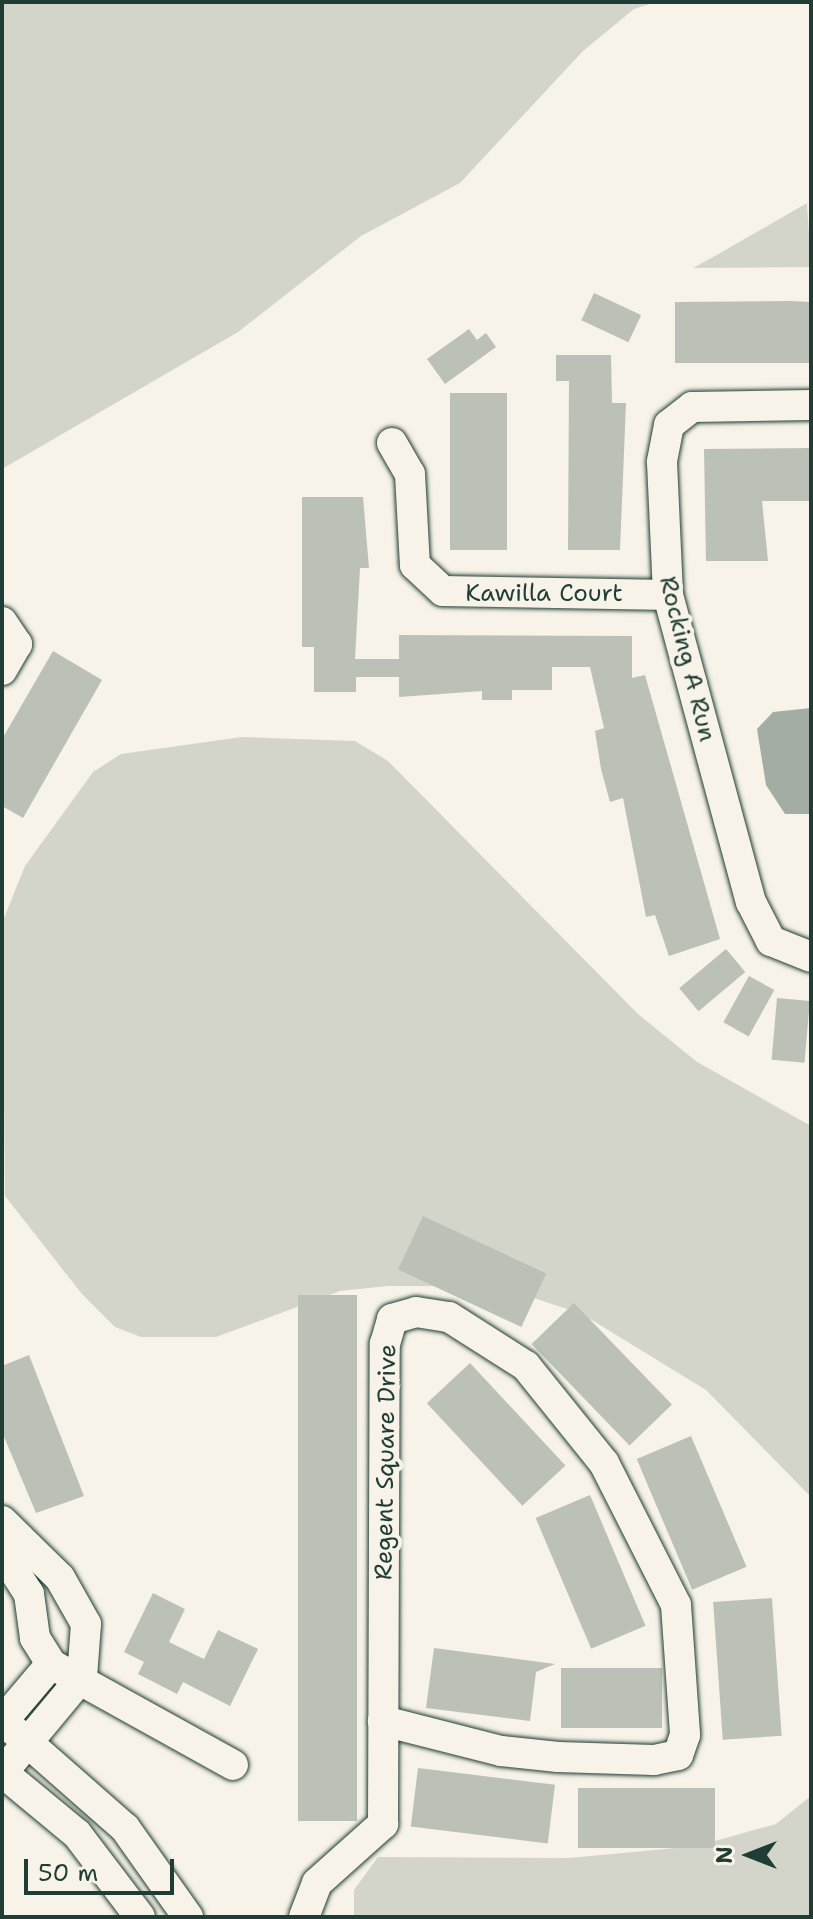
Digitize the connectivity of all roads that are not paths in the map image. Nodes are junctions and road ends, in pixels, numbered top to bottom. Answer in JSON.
{"nodes":[{"id":1,"x":811,"y":405,"type":"edge"},
{"id":2,"x":392,"y":443,"type":"dead end"},
{"id":3,"x":668,"y":595,"type":"junction"},
{"id":4,"x":2,"y":622,"type":"edge"},
{"id":5,"x":2,"y":670,"type":"edge"},
{"id":6,"x":811,"y":957,"type":"edge"},
{"id":7,"x":2,"y":1521,"type":"edge"},
{"id":8,"x":2,"y":1552,"type":"edge"},
{"id":9,"x":51,"y":1664,"type":"junction"},
{"id":10,"x":82,"y":1677,"type":"junction"},
{"id":11,"x":2,"y":1721,"type":"edge"},
{"id":12,"x":383,"y":1721,"type":"junction"},
{"id":13,"x":28,"y":1744,"type":"junction"},
{"id":14,"x":233,"y":1765,"type":"dead end"},
{"id":15,"x":2,"y":1773,"type":"edge"},
{"id":16,"x":140,"y":1917,"type":"edge"},
{"id":17,"x":188,"y":1917,"type":"edge"},
{"id":18,"x":304,"y":1917,"type":"edge"}],
"edges":[{"from":1,"to":3,"type":"street","name":"Rocking A Run"},
{"from":2,"to":3,"type":"street","name":"Kawilla Court"},
{"from":3,"to":6,"type":"street","name":"Rocking A Run"},
{"from":4,"to":5,"type":"street"},
{"from":7,"to":10,"type":"street"},
{"from":8,"to":9,"type":"street"},
{"from":9,"to":10,"type":"street"},
{"from":9,"to":11,"type":"street"},
{"from":10,"to":13,"type":"street"},
{"from":10,"to":14,"type":"street"},
{"from":11,"to":13,"type":"street"},
{"from":12,"to":12,"type":"street","name":"Regent Square Drive"},
{"from":12,"to":18,"type":"street","name":"Regent Square Drive"},
{"from":13,"to":15,"type":"street"},
{"from":13,"to":17,"type":"street"},
{"from":15,"to":16,"type":"street"}]}
